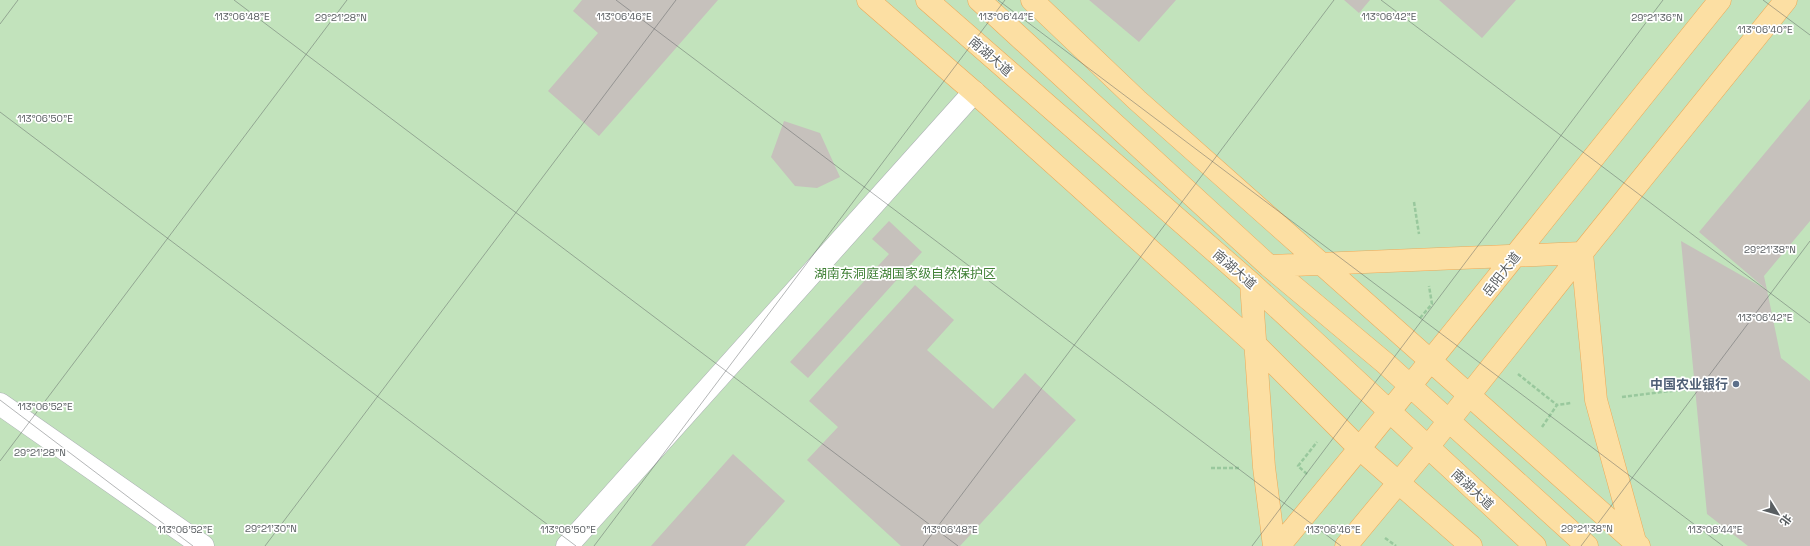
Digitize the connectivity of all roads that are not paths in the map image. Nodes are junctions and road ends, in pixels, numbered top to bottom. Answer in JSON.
{"nodes":[{"id":1,"x":868,"y":0,"type":"edge"},
{"id":2,"x":927,"y":0,"type":"edge"},
{"id":3,"x":979,"y":0,"type":"edge"},
{"id":4,"x":1032,"y":0,"type":"edge"},
{"id":5,"x":1720,"y":0,"type":"edge"},
{"id":6,"x":1786,"y":0,"type":"edge"},
{"id":7,"x":974,"y":92,"type":"junction"},
{"id":8,"x":1582,"y":253,"type":"junction"},
{"id":9,"x":1515,"y":256,"type":"junction"},
{"id":10,"x":1320,"y":264,"type":"junction"},
{"id":11,"x":1269,"y":266,"type":"junction"},
{"id":12,"x":1251,"y":283,"type":"junction"},
{"id":13,"x":1257,"y":346,"type":"junction"},
{"id":14,"x":1430,"y":362,"type":"junction"},
{"id":15,"x":1411,"y":387,"type":"junction"},
{"id":16,"x":1468,"y":396,"type":"junction"},
{"id":17,"x":0,"y":404,"type":"edge"},
{"id":18,"x":1391,"y":412,"type":"junction"},
{"id":19,"x":1448,"y":422,"type":"junction"},
{"id":20,"x":1428,"y":447,"type":"junction"},
{"id":21,"x":1360,"y":448,"type":"junction"},
{"id":22,"x":1398,"y":483,"type":"junction"},
{"id":23,"x":1637,"y":545,"type":"edge"},
{"id":24,"x":203,"y":546,"type":"edge"},
{"id":25,"x":567,"y":546,"type":"edge"},
{"id":26,"x":1274,"y":546,"type":"edge"},
{"id":27,"x":1279,"y":546,"type":"edge"},
{"id":28,"x":1346,"y":546,"type":"edge"},
{"id":29,"x":1471,"y":546,"type":"edge"},
{"id":30,"x":1536,"y":546,"type":"edge"},
{"id":31,"x":1587,"y":546,"type":"edge"}],
"edges":[{"from":1,"to":7,"type":"main road"},
{"from":2,"to":12,"type":"main road","name":"南湖大道"},
{"from":3,"to":11,"type":"main road","name":"南湖大道"},
{"from":4,"to":10,"type":"main road"},
{"from":5,"to":9,"type":"main road","name":"岳阳大道"},
{"from":6,"to":8,"type":"main road"},
{"from":7,"to":13,"type":"main road"},
{"from":7,"to":25,"type":"street"},
{"from":8,"to":9,"type":"main road"},
{"from":8,"to":16,"type":"main road"},
{"from":8,"to":23,"type":"main road"},
{"from":9,"to":10,"type":"main road"},
{"from":9,"to":14,"type":"main road","name":"岳阳大道"},
{"from":10,"to":11,"type":"main road"},
{"from":10,"to":14,"type":"main road"},
{"from":11,"to":15,"type":"main road","name":"南湖大道"},
{"from":12,"to":13,"type":"main road"},
{"from":12,"to":18,"type":"main road","name":"南湖大道"},
{"from":13,"to":21,"type":"main road"},
{"from":13,"to":26,"type":"main road"},
{"from":14,"to":15,"type":"main road","name":"岳阳大道"},
{"from":14,"to":16,"type":"main road"},
{"from":15,"to":18,"type":"main road","name":"岳阳大道"},
{"from":15,"to":19,"type":"main road","name":"南湖大道"},
{"from":16,"to":19,"type":"main road"},
{"from":16,"to":23,"type":"main road"},
{"from":17,"to":24,"type":"street"},
{"from":18,"to":20,"type":"main road","name":"南湖大道"},
{"from":18,"to":21,"type":"main road","name":"岳阳大道"},
{"from":19,"to":20,"type":"main road"},
{"from":19,"to":31,"type":"main road","name":"南湖大道"},
{"from":20,"to":22,"type":"main road"},
{"from":20,"to":30,"type":"main road","name":"南湖大道"},
{"from":21,"to":22,"type":"main road"},
{"from":21,"to":27,"type":"main road","name":"岳阳大道"},
{"from":22,"to":28,"type":"main road"},
{"from":22,"to":29,"type":"main road"}]}
